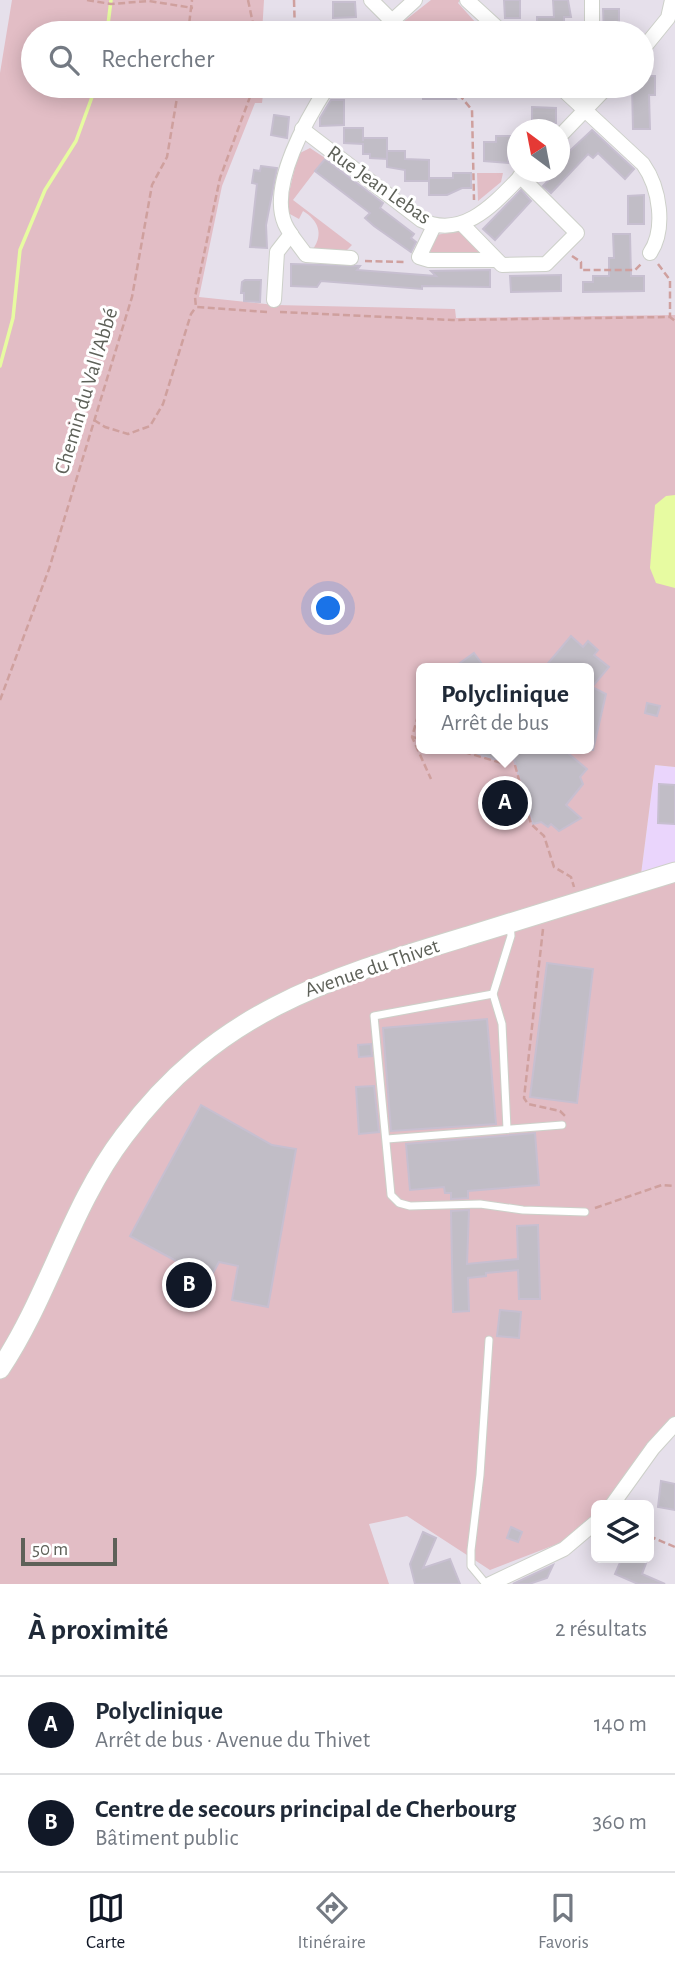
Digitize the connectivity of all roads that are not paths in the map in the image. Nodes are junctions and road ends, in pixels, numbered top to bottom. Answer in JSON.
{"nodes":[{"id":1,"x":371,"y":0,"type":"edge"},
{"id":2,"x":415,"y":0,"type":"edge"},
{"id":3,"x":467,"y":0,"type":"edge"},
{"id":4,"x":592,"y":0,"type":"edge"},
{"id":5,"x":672,"y":0,"type":"edge"},
{"id":6,"x":392,"y":21,"type":"joint"},
{"id":7,"x":487,"y":21,"type":"edge"},
{"id":8,"x":592,"y":21,"type":"edge"},
{"id":9,"x":654,"y":35,"type":"edge"},
{"id":10,"x":321,"y":98,"type":"edge"},
{"id":11,"x":573,"y":98,"type":"edge"},
{"id":12,"x":588,"y":98,"type":"edge"},
{"id":13,"x":597,"y":98,"type":"edge"},
{"id":14,"x":586,"y":109,"type":"junction"},
{"id":15,"x":570,"y":125,"type":"edge"},
{"id":16,"x":302,"y":129,"type":"junction"},
{"id":17,"x":514,"y":182,"type":"edge"},
{"id":18,"x":530,"y":182,"type":"edge"},
{"id":19,"x":469,"y":221,"type":"junction"},
{"id":20,"x":434,"y":226,"type":"junction"},
{"id":21,"x":291,"y":234,"type":"junction"},
{"id":22,"x":650,"y":253,"type":"road end"},
{"id":23,"x":351,"y":258,"type":"road end"},
{"id":24,"x":496,"y":260,"type":"junction"},
{"id":25,"x":274,"y":300,"type":"dead end"},
{"id":26,"x":675,"y":872,"type":"edge"},
{"id":27,"x":510,"y":923,"type":"junction"},
{"id":28,"x":493,"y":994,"type":"junction"},
{"id":29,"x":562,"y":1125,"type":"road end"},
{"id":30,"x":507,"y":1129,"type":"junction"},
{"id":31,"x":387,"y":1139,"type":"junction"},
{"id":32,"x":585,"y":1212,"type":"road end"},
{"id":33,"x":489,"y":1340,"type":"dead end"},
{"id":34,"x":0,"y":1369,"type":"edge"},
{"id":35,"x":675,"y":1424,"type":"edge"},
{"id":36,"x":616,"y":1500,"type":"edge"},
{"id":37,"x":591,"y":1526,"type":"edge"},
{"id":38,"x":488,"y":1584,"type":"edge"}],
"edges":[{"from":1,"to":6,"type":"street"},
{"from":2,"to":6,"type":"street"},
{"from":3,"to":7,"type":"street"},
{"from":4,"to":8,"type":"street"},
{"from":5,"to":9,"type":"street"},
{"from":10,"to":16,"type":"street"},
{"from":11,"to":14,"type":"street"},
{"from":12,"to":14,"type":"street"},
{"from":13,"to":14,"type":"street"},
{"from":14,"to":15,"type":"street"},
{"from":14,"to":22,"type":"street"},
{"from":16,"to":20,"type":"street","name":"Rue Jean Lebas"},
{"from":16,"to":21,"type":"street"},
{"from":17,"to":19,"type":"street"},
{"from":18,"to":24,"type":"street"},
{"from":19,"to":20,"type":"street","name":"Rue Jean Lebas"},
{"from":19,"to":24,"type":"street"},
{"from":20,"to":24,"type":"street"},
{"from":21,"to":23,"type":"street"},
{"from":21,"to":25,"type":"street"},
{"from":26,"to":27,"type":"main road","name":"Avenue du Thivet"},
{"from":27,"to":28,"type":"lane"},
{"from":27,"to":34,"type":"main road","name":"Avenue du Thivet"},
{"from":28,"to":30,"type":"lane"},
{"from":28,"to":31,"type":"lane"},
{"from":29,"to":30,"type":"lane"},
{"from":30,"to":31,"type":"lane"},
{"from":31,"to":32,"type":"lane"},
{"from":33,"to":38,"type":"lane"},
{"from":35,"to":36,"type":"street"},
{"from":37,"to":38,"type":"street"}]}
